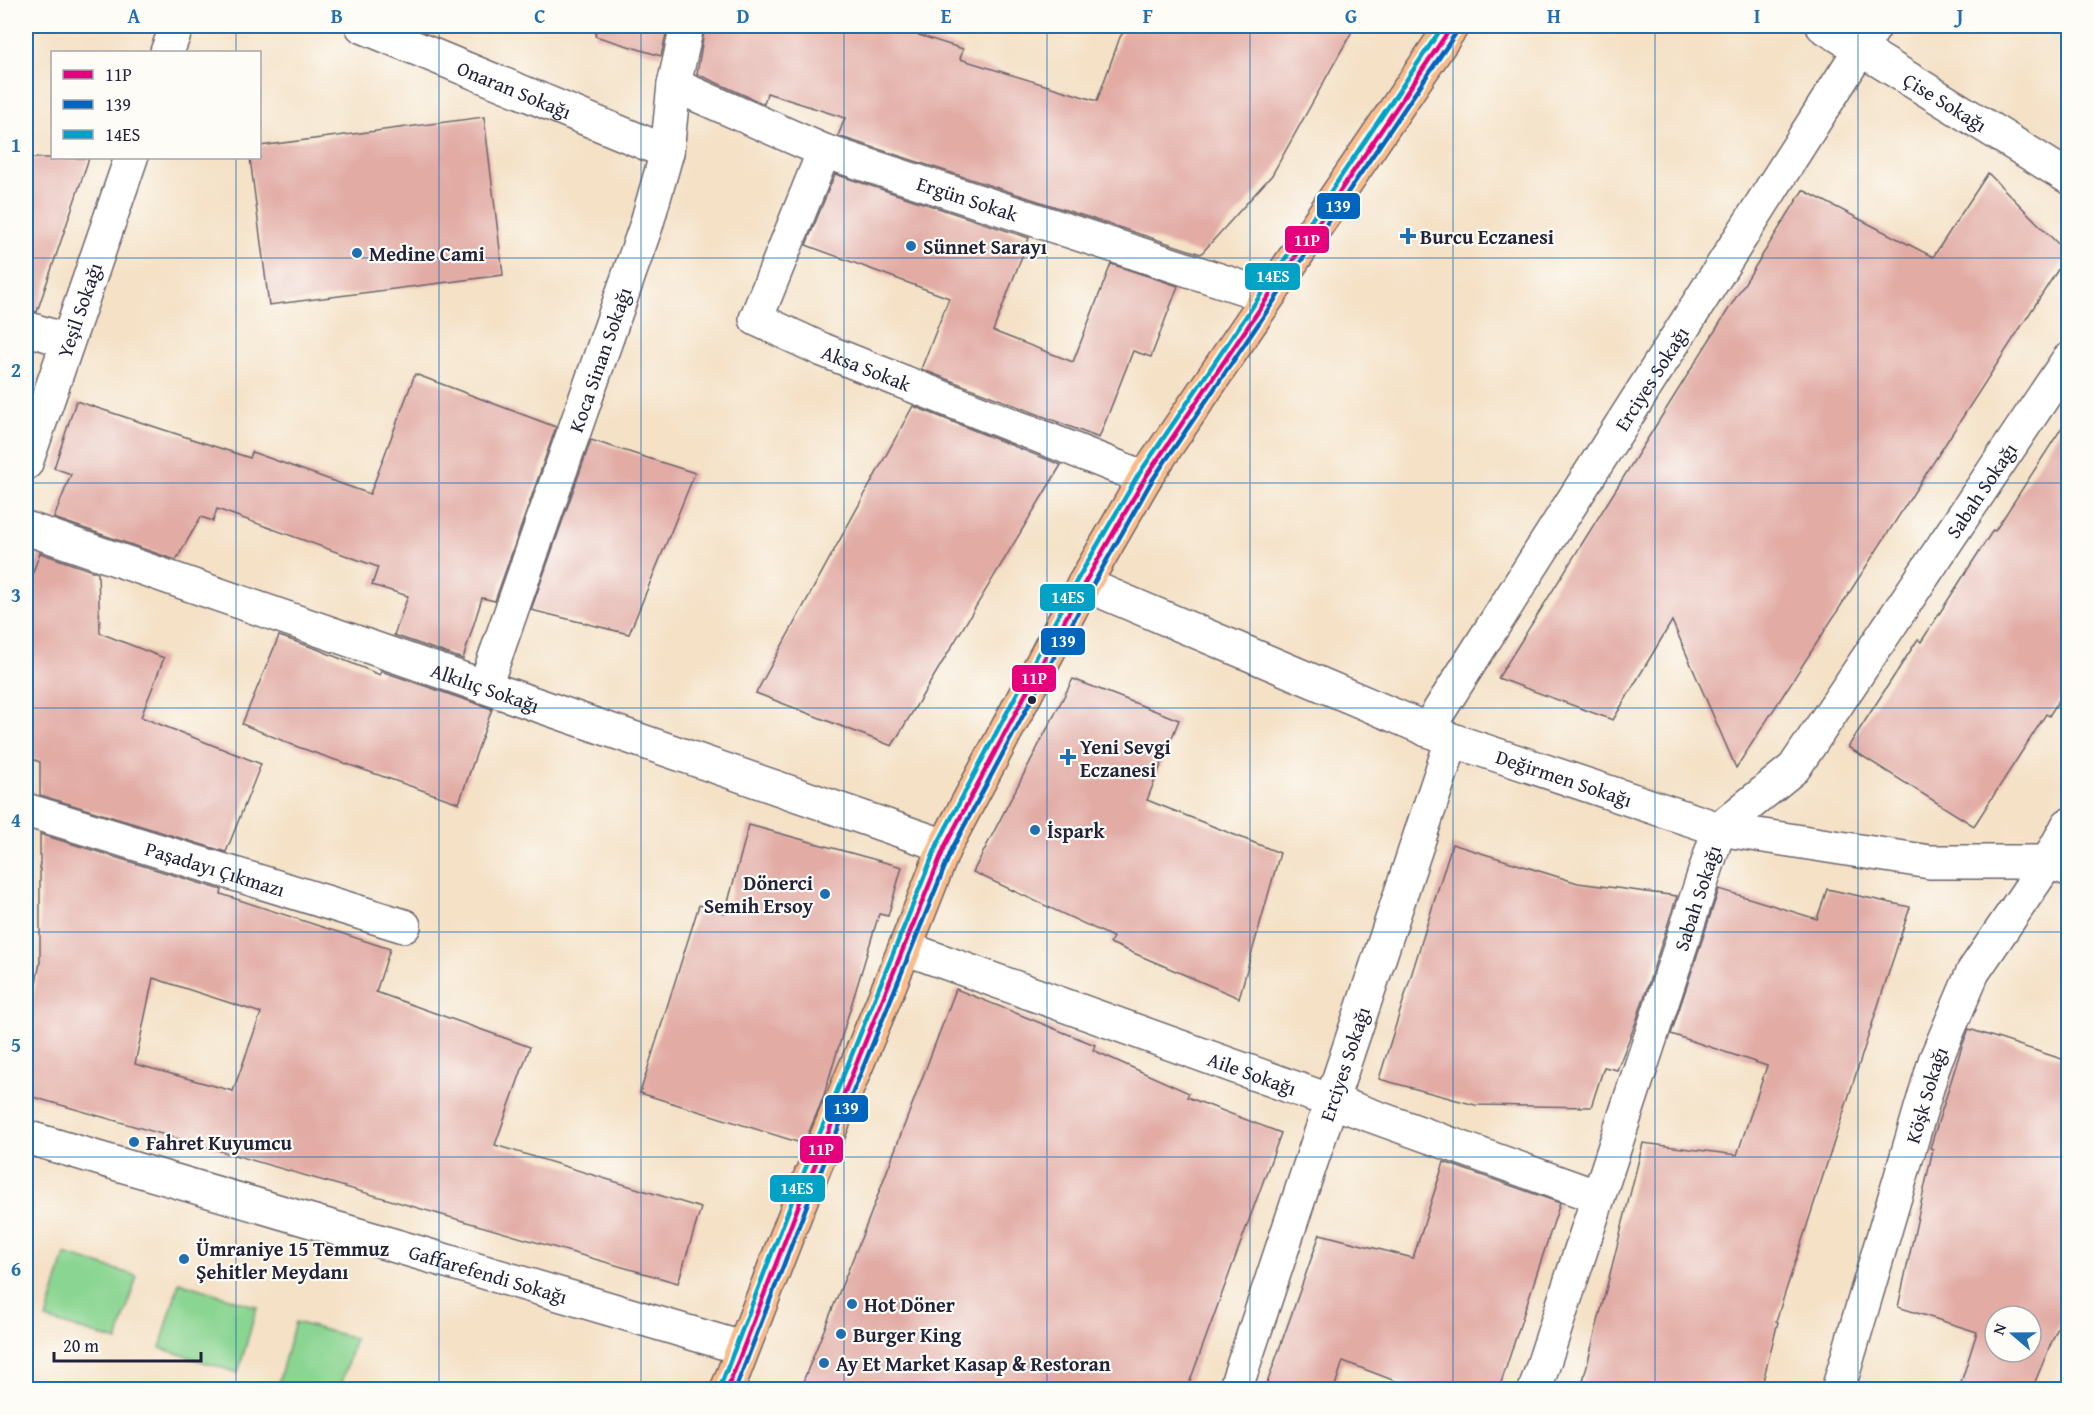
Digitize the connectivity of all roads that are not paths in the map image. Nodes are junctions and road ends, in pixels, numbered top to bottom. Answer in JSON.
{"nodes":[{"id":1,"x":177,"y":26,"type":"edge"},
{"id":2,"x":362,"y":26,"type":"edge"},
{"id":3,"x":687,"y":26,"type":"edge"},
{"id":4,"x":1452,"y":26,"type":"edge"},
{"id":5,"x":1823,"y":26,"type":"edge"},
{"id":6,"x":1868,"y":37,"type":"edge"},
{"id":7,"x":167,"y":51,"type":"edge"},
{"id":8,"x":674,"y":85,"type":"junction"},
{"id":9,"x":824,"y":151,"type":"junction"},
{"id":10,"x":668,"y":153,"type":"junction"},
{"id":11,"x":131,"y":159,"type":"edge"},
{"id":12,"x":2068,"y":177,"type":"edge"},
{"id":13,"x":1268,"y":296,"type":"junction"},
{"id":14,"x":26,"y":328,"type":"edge"},
{"id":15,"x":67,"y":341,"type":"junction"},
{"id":16,"x":2068,"y":360,"type":"edge"},
{"id":17,"x":26,"y":463,"type":"edge"},
{"id":18,"x":1145,"y":478,"type":"junction"},
{"id":19,"x":26,"y":528,"type":"edge"},
{"id":20,"x":1084,"y":584,"type":"junction"},
{"id":21,"x":484,"y":686,"type":"junction"},
{"id":22,"x":1439,"y":735,"type":"junction"},
{"id":23,"x":26,"y":810,"type":"edge"},
{"id":24,"x":2068,"y":825,"type":"edge"},
{"id":25,"x":1719,"y":829,"type":"junction"},
{"id":26,"x":945,"y":846,"type":"junction"},
{"id":27,"x":2058,"y":866,"type":"edge"},
{"id":28,"x":404,"y":926,"type":"dead end"},
{"id":29,"x":905,"y":948,"type":"junction"},
{"id":30,"x":1331,"y":1102,"type":"junction"},
{"id":31,"x":26,"y":1137,"type":"edge"},
{"id":32,"x":1598,"y":1197,"type":"junction"},
{"id":33,"x":742,"y":1348,"type":"junction"},
{"id":34,"x":727,"y":1389,"type":"edge"},
{"id":35,"x":1235,"y":1389,"type":"edge"},
{"id":36,"x":1535,"y":1389,"type":"edge"},
{"id":37,"x":1838,"y":1389,"type":"edge"}],
"edges":[{"from":1,"to":7,"type":"street"},
{"from":2,"to":10,"type":"street","name":"Onaran Sokağı"},
{"from":3,"to":8,"type":"street","name":"Koca Sinan Sokağı"},
{"from":4,"to":13,"type":"main road"},
{"from":5,"to":6,"type":"street","name":"Çise Sokağı"},
{"from":6,"to":12,"type":"street","name":"Çise Sokağı"},
{"from":6,"to":22,"type":"street","name":"Erciyes Sokağı"},
{"from":8,"to":9,"type":"street","name":"Ergün Sokak"},
{"from":8,"to":10,"type":"street","name":"Koca Sinan Sokağı"},
{"from":9,"to":13,"type":"street","name":"Ergün Sokak"},
{"from":9,"to":18,"type":"street","name":"Aksa Sokak"},
{"from":10,"to":21,"type":"street","name":"Koca Sinan Sokağı"},
{"from":11,"to":15,"type":"street","name":"Yeşil Sokağı"},
{"from":13,"to":18,"type":"main road"},
{"from":14,"to":15,"type":"street"},
{"from":15,"to":17,"type":"street","name":"Yeşil Sokağı"},
{"from":16,"to":25,"type":"street","name":"Sabah Sokağı"},
{"from":18,"to":20,"type":"main road"},
{"from":19,"to":21,"type":"street","name":"Alkılıç Sokağı"},
{"from":20,"to":22,"type":"street","name":"Değirmen Sokağı"},
{"from":20,"to":26,"type":"main road"},
{"from":21,"to":26,"type":"street","name":"Alkılıç Sokağı"},
{"from":22,"to":25,"type":"street","name":"Değirmen Sokağı"},
{"from":22,"to":30,"type":"street","name":"Erciyes Sokağı"},
{"from":23,"to":28,"type":"street","name":"Paşadayı Çıkmazı"},
{"from":24,"to":27,"type":"street","name":"Köşk Sokağı"},
{"from":25,"to":27,"type":"street","name":"Değirmen Sokağı"},
{"from":25,"to":32,"type":"street","name":"Sabah Sokağı"},
{"from":26,"to":29,"type":"main road"},
{"from":27,"to":37,"type":"street","name":"Köşk Sokağı"},
{"from":29,"to":30,"type":"street","name":"Aile Sokağı"},
{"from":29,"to":33,"type":"main road"},
{"from":30,"to":32,"type":"street","name":"Aile Sokağı"},
{"from":30,"to":35,"type":"street","name":"Erciyes Sokağı"},
{"from":31,"to":33,"type":"street","name":"Gaffarefendi Sokağı"},
{"from":32,"to":36,"type":"street","name":"Sabah Sokağı"},
{"from":33,"to":34,"type":"main road"}]}
